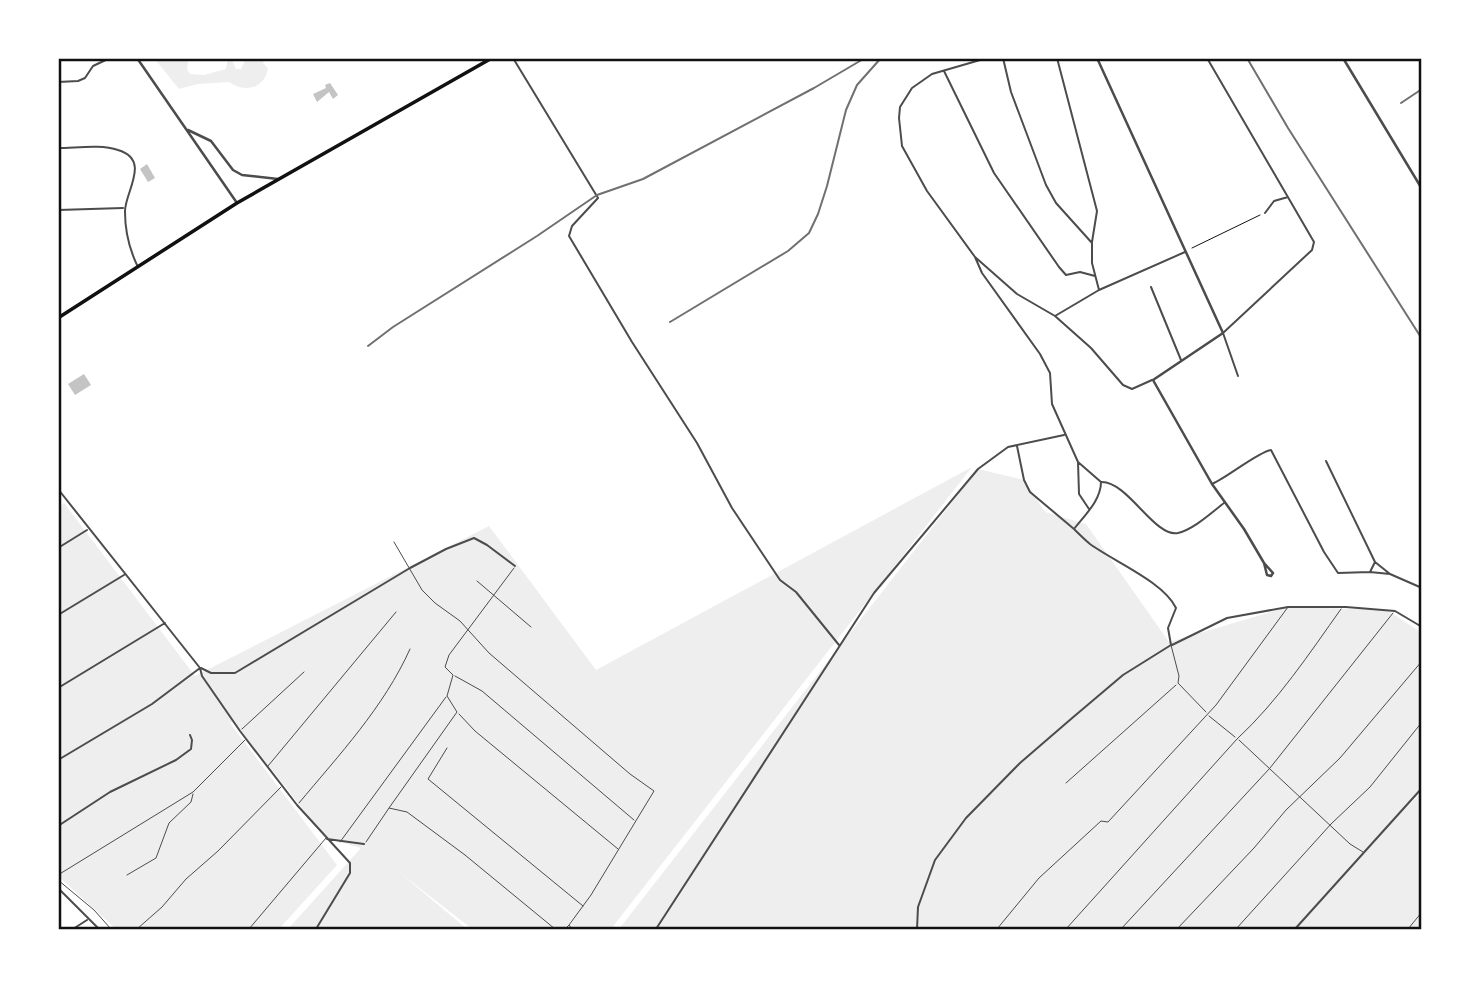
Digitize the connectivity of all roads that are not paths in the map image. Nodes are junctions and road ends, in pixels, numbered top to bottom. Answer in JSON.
{"nodes":[{"id":1,"x":110,"y":58,"type":"edge"},
{"id":2,"x":138,"y":58,"type":"edge"},
{"id":3,"x":492,"y":58,"type":"edge"},
{"id":4,"x":513,"y":58,"type":"edge"},
{"id":5,"x":987,"y":58,"type":"edge"},
{"id":6,"x":1003,"y":58,"type":"edge"},
{"id":7,"x":1057,"y":58,"type":"edge"},
{"id":8,"x":1097,"y":58,"type":"edge"},
{"id":9,"x":1207,"y":58,"type":"edge"},
{"id":10,"x":1343,"y":58,"type":"edge"},
{"id":11,"x":943,"y":70,"type":"junction"},
{"id":12,"x":59,"y":81,"type":"edge"},
{"id":13,"x":186,"y":129,"type":"junction"},
{"id":14,"x":58,"y":148,"type":"edge"},
{"id":15,"x":278,"y":179,"type":"junction"},
{"id":16,"x":1422,"y":189,"type":"edge"},
{"id":17,"x":1289,"y":197,"type":"junction"},
{"id":18,"x":237,"y":204,"type":"junction"},
{"id":19,"x":124,"y":208,"type":"junction"},
{"id":20,"x":58,"y":210,"type":"edge"},
{"id":21,"x":1265,"y":213,"type":"road end"},
{"id":22,"x":1092,"y":243,"type":"junction"},
{"id":23,"x":1186,"y":251,"type":"junction"},
{"id":24,"x":975,"y":257,"type":"junction"},
{"id":25,"x":137,"y":265,"type":"junction"},
{"id":26,"x":1095,"y":276,"type":"junction"},
{"id":27,"x":1150,"y":287,"type":"dead end"},
{"id":28,"x":1100,"y":290,"type":"junction"},
{"id":29,"x":1055,"y":316,"type":"junction"},
{"id":30,"x":58,"y":318,"type":"edge"},
{"id":31,"x":1223,"y":333,"type":"junction"},
{"id":32,"x":1181,"y":361,"type":"junction"},
{"id":33,"x":1238,"y":376,"type":"dead end"},
{"id":34,"x":1153,"y":380,"type":"junction"},
{"id":35,"x":1065,"y":435,"type":"junction"},
{"id":36,"x":1016,"y":445,"type":"junction"},
{"id":37,"x":1326,"y":461,"type":"dead end"},
{"id":38,"x":1078,"y":462,"type":"junction"},
{"id":39,"x":1101,"y":482,"type":"junction"},
{"id":40,"x":1212,"y":484,"type":"junction"},
{"id":41,"x":58,"y":489,"type":"edge"},
{"id":42,"x":1224,"y":503,"type":"junction"},
{"id":43,"x":1090,"y":509,"type":"junction"},
{"id":44,"x":1074,"y":528,"type":"junction"},
{"id":45,"x":89,"y":529,"type":"junction"},
{"id":46,"x":394,"y":542,"type":"dead end"},
{"id":47,"x":58,"y":548,"type":"edge"},
{"id":48,"x":1375,"y":562,"type":"junction"},
{"id":49,"x":1264,"y":563,"type":"dead end"},
{"id":50,"x":515,"y":566,"type":"joint"},
{"id":51,"x":410,"y":568,"type":"junction"},
{"id":52,"x":1370,"y":572,"type":"junction"},
{"id":53,"x":1390,"y":574,"type":"junction"},
{"id":54,"x":125,"y":575,"type":"junction"},
{"id":55,"x":477,"y":581,"type":"dead end"},
{"id":56,"x":1422,"y":588,"type":"edge"},
{"id":57,"x":493,"y":596,"type":"junction"},
{"id":58,"x":1288,"y":607,"type":"junction"},
{"id":59,"x":1342,"y":607,"type":"junction"},
{"id":60,"x":1395,"y":611,"type":"junction"},
{"id":61,"x":396,"y":612,"type":"dead end"},
{"id":62,"x":58,"y":615,"type":"edge"},
{"id":63,"x":165,"y":623,"type":"junction"},
{"id":64,"x":531,"y":626,"type":"dead end"},
{"id":65,"x":1422,"y":626,"type":"edge"},
{"id":66,"x":467,"y":629,"type":"junction"},
{"id":67,"x":839,"y":645,"type":"junction"},
{"id":68,"x":1171,"y":645,"type":"junction"},
{"id":69,"x":410,"y":649,"type":"dead end"},
{"id":70,"x":1422,"y":661,"type":"edge"},
{"id":71,"x":200,"y":668,"type":"junction"},
{"id":72,"x":304,"y":672,"type":"dead end"},
{"id":73,"x":453,"y":675,"type":"junction"},
{"id":74,"x":1178,"y":683,"type":"junction"},
{"id":75,"x":58,"y":688,"type":"edge"},
{"id":76,"x":447,"y":696,"type":"junction"},
{"id":77,"x":457,"y":712,"type":"junction"},
{"id":78,"x":1208,"y":714,"type":"junction"},
{"id":79,"x":1422,"y":722,"type":"edge"},
{"id":80,"x":240,"y":731,"type":"junction"},
{"id":81,"x":190,"y":735,"type":"dead end"},
{"id":82,"x":247,"y":739,"type":"junction"},
{"id":83,"x":1237,"y":739,"type":"junction"},
{"id":84,"x":447,"y":748,"type":"dead end"},
{"id":85,"x":58,"y":760,"type":"edge"},
{"id":86,"x":268,"y":766,"type":"junction"},
{"id":87,"x":1270,"y":768,"type":"junction"},
{"id":88,"x":1066,"y":783,"type":"dead end"},
{"id":89,"x":283,"y":785,"type":"junction"},
{"id":90,"x":1422,"y":788,"type":"edge"},
{"id":91,"x":193,"y":792,"type":"junction"},
{"id":92,"x":1300,"y":796,"type":"junction"},
{"id":93,"x":297,"y":805,"type":"junction"},
{"id":94,"x":389,"y":808,"type":"junction"},
{"id":95,"x":636,"y":822,"type":"junction"},
{"id":96,"x":1331,"y":824,"type":"junction"},
{"id":97,"x":58,"y":827,"type":"edge"},
{"id":98,"x":326,"y":838,"type":"junction"},
{"id":99,"x":340,"y":842,"type":"junction"},
{"id":100,"x":364,"y":844,"type":"joint"},
{"id":101,"x":619,"y":850,"type":"junction"},
{"id":102,"x":1365,"y":853,"type":"junction"},
{"id":103,"x":127,"y":874,"type":"dead end"},
{"id":104,"x":58,"y":875,"type":"edge"},
{"id":105,"x":58,"y":880,"type":"edge"},
{"id":106,"x":58,"y":888,"type":"edge"},
{"id":107,"x":583,"y":906,"type":"junction"},
{"id":108,"x":1422,"y":912,"type":"edge"},
{"id":109,"x":89,"y":919,"type":"junction"},
{"id":110,"x":569,"y":925,"type":"junction"},
{"id":111,"x":73,"y":929,"type":"edge"},
{"id":112,"x":99,"y":929,"type":"edge"},
{"id":113,"x":111,"y":929,"type":"edge"},
{"id":114,"x":137,"y":929,"type":"edge"},
{"id":115,"x":249,"y":929,"type":"edge"},
{"id":116,"x":316,"y":929,"type":"edge"},
{"id":117,"x":555,"y":929,"type":"edge"},
{"id":118,"x":565,"y":929,"type":"edge"},
{"id":119,"x":572,"y":929,"type":"edge"},
{"id":120,"x":656,"y":929,"type":"edge"},
{"id":121,"x":917,"y":929,"type":"edge"},
{"id":122,"x":997,"y":929,"type":"edge"},
{"id":123,"x":1066,"y":929,"type":"edge"},
{"id":124,"x":1121,"y":929,"type":"edge"},
{"id":125,"x":1177,"y":929,"type":"edge"},
{"id":126,"x":1236,"y":929,"type":"edge"},
{"id":127,"x":1295,"y":929,"type":"edge"},
{"id":128,"x":1408,"y":929,"type":"edge"}],
"edges":[{"from":1,"to":12,"type":"street"},
{"from":2,"to":13,"type":"street"},
{"from":3,"to":15,"type":"main road"},
{"from":4,"to":67,"type":"street"},
{"from":5,"to":11,"type":"street"},
{"from":6,"to":22,"type":"street"},
{"from":7,"to":22,"type":"street"},
{"from":8,"to":23,"type":"street"},
{"from":9,"to":17,"type":"street"},
{"from":10,"to":16,"type":"street"},
{"from":11,"to":24,"type":"street"},
{"from":11,"to":26,"type":"street"},
{"from":13,"to":15,"type":"street"},
{"from":13,"to":18,"type":"street"},
{"from":14,"to":19,"type":"street"},
{"from":15,"to":18,"type":"main road"},
{"from":17,"to":21,"type":"street"},
{"from":17,"to":31,"type":"street"},
{"from":18,"to":25,"type":"main road"},
{"from":19,"to":20,"type":"street"},
{"from":19,"to":25,"type":"street"},
{"from":22,"to":26,"type":"street"},
{"from":23,"to":28,"type":"street"},
{"from":23,"to":31,"type":"street"},
{"from":24,"to":29,"type":"street"},
{"from":24,"to":35,"type":"street"},
{"from":25,"to":30,"type":"main road"},
{"from":26,"to":28,"type":"street"},
{"from":27,"to":32,"type":"street"},
{"from":28,"to":29,"type":"street"},
{"from":29,"to":34,"type":"street"},
{"from":31,"to":32,"type":"street"},
{"from":31,"to":33,"type":"street"},
{"from":32,"to":34,"type":"street"},
{"from":34,"to":40,"type":"street"},
{"from":35,"to":36,"type":"street"},
{"from":35,"to":38,"type":"street"},
{"from":36,"to":44,"type":"street"},
{"from":36,"to":67,"type":"street"},
{"from":37,"to":48,"type":"street"},
{"from":38,"to":39,"type":"street"},
{"from":38,"to":43,"type":"street"},
{"from":39,"to":42,"type":"street"},
{"from":39,"to":43,"type":"street"},
{"from":40,"to":42,"type":"street"},
{"from":40,"to":52,"type":"street"},
{"from":41,"to":45,"type":"street"},
{"from":42,"to":49,"type":"street"},
{"from":43,"to":44,"type":"street"},
{"from":44,"to":68,"type":"street"},
{"from":45,"to":47,"type":"street"},
{"from":45,"to":54,"type":"street"},
{"from":46,"to":51,"type":"lane"},
{"from":48,"to":52,"type":"street"},
{"from":48,"to":53,"type":"street"},
{"from":50,"to":51,"type":"street"},
{"from":50,"to":57,"type":"lane"},
{"from":51,"to":66,"type":"lane"},
{"from":51,"to":71,"type":"street"},
{"from":52,"to":53,"type":"street"},
{"from":53,"to":56,"type":"street"},
{"from":54,"to":62,"type":"street"},
{"from":54,"to":63,"type":"street"},
{"from":55,"to":57,"type":"lane"},
{"from":57,"to":64,"type":"lane"},
{"from":57,"to":66,"type":"lane"},
{"from":58,"to":59,"type":"street"},
{"from":58,"to":68,"type":"street"},
{"from":58,"to":78,"type":"lane"},
{"from":59,"to":60,"type":"street"},
{"from":59,"to":83,"type":"lane"},
{"from":60,"to":65,"type":"street"},
{"from":60,"to":87,"type":"lane"},
{"from":61,"to":86,"type":"lane"},
{"from":63,"to":71,"type":"street"},
{"from":63,"to":75,"type":"street"},
{"from":66,"to":73,"type":"lane"},
{"from":66,"to":95,"type":"lane"},
{"from":67,"to":120,"type":"street"},
{"from":68,"to":74,"type":"lane"},
{"from":68,"to":121,"type":"street"},
{"from":69,"to":93,"type":"lane"},
{"from":70,"to":92,"type":"lane"},
{"from":71,"to":80,"type":"street"},
{"from":71,"to":85,"type":"street"},
{"from":72,"to":80,"type":"lane"},
{"from":73,"to":76,"type":"lane"},
{"from":73,"to":95,"type":"lane"},
{"from":74,"to":78,"type":"lane"},
{"from":74,"to":88,"type":"lane"},
{"from":76,"to":77,"type":"lane"},
{"from":76,"to":99,"type":"lane"},
{"from":77,"to":94,"type":"lane"},
{"from":77,"to":101,"type":"lane"},
{"from":78,"to":83,"type":"lane"},
{"from":78,"to":122,"type":"lane"},
{"from":79,"to":96,"type":"lane"},
{"from":80,"to":82,"type":"street"},
{"from":81,"to":97,"type":"street"},
{"from":82,"to":86,"type":"street"},
{"from":82,"to":91,"type":"lane"},
{"from":83,"to":87,"type":"lane"},
{"from":83,"to":123,"type":"lane"},
{"from":84,"to":107,"type":"lane"},
{"from":86,"to":89,"type":"street"},
{"from":87,"to":92,"type":"lane"},
{"from":87,"to":124,"type":"lane"},
{"from":89,"to":93,"type":"street"},
{"from":89,"to":114,"type":"lane"},
{"from":90,"to":102,"type":"street"},
{"from":91,"to":103,"type":"lane"},
{"from":91,"to":104,"type":"lane"},
{"from":92,"to":96,"type":"lane"},
{"from":92,"to":125,"type":"lane"},
{"from":93,"to":98,"type":"street"},
{"from":94,"to":100,"type":"lane"},
{"from":94,"to":117,"type":"lane"},
{"from":95,"to":101,"type":"lane"},
{"from":96,"to":102,"type":"lane"},
{"from":96,"to":126,"type":"lane"},
{"from":98,"to":99,"type":"street"},
{"from":98,"to":115,"type":"lane"},
{"from":98,"to":116,"type":"street"},
{"from":99,"to":100,"type":"street"},
{"from":101,"to":107,"type":"lane"},
{"from":102,"to":127,"type":"street"},
{"from":105,"to":113,"type":"lane"},
{"from":106,"to":109,"type":"street"},
{"from":107,"to":110,"type":"lane"},
{"from":108,"to":128,"type":"lane"},
{"from":109,"to":111,"type":"street"},
{"from":109,"to":112,"type":"street"},
{"from":110,"to":118,"type":"lane"},
{"from":110,"to":119,"type":"lane"}]}
